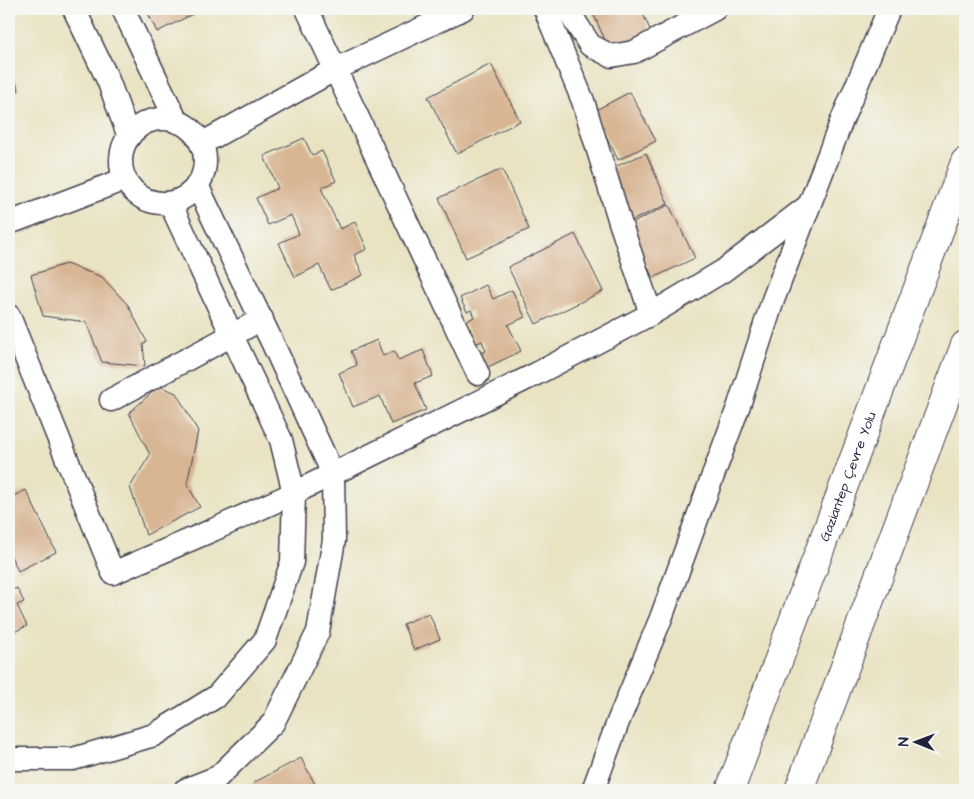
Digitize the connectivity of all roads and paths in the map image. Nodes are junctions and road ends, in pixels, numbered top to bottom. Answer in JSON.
{"nodes":[{"id":1,"x":74,"y":9,"type":"edge"},
{"id":2,"x":123,"y":9,"type":"edge"},
{"id":3,"x":307,"y":9,"type":"edge"},
{"id":4,"x":463,"y":9,"type":"edge"},
{"id":5,"x":545,"y":9,"type":"edge"},
{"id":6,"x":567,"y":9,"type":"edge"},
{"id":7,"x":715,"y":9,"type":"edge"},
{"id":8,"x":889,"y":9,"type":"edge"},
{"id":9,"x":334,"y":70,"type":"junction"},
{"id":10,"x":177,"y":122,"type":"junction"},
{"id":11,"x":129,"y":137,"type":"junction"},
{"id":12,"x":201,"y":144,"type":"junction"},
{"id":13,"x":965,"y":162,"type":"edge"},
{"id":14,"x":124,"y":178,"type":"junction"},
{"id":15,"x":197,"y":185,"type":"junction"},
{"id":16,"x":170,"y":202,"type":"junction"},
{"id":17,"x":808,"y":206,"type":"junction"},
{"id":18,"x":9,"y":223,"type":"edge"},
{"id":19,"x":651,"y":314,"type":"junction"},
{"id":20,"x":9,"y":316,"type":"edge"},
{"id":21,"x":262,"y":319,"type":"junction"},
{"id":22,"x":232,"y":336,"type":"junction"},
{"id":23,"x":965,"y":345,"type":"edge"},
{"id":24,"x":478,"y":374,"type":"dead end"},
{"id":25,"x":111,"y":400,"type":"dead end"},
{"id":26,"x":333,"y":474,"type":"junction"},
{"id":27,"x":294,"y":493,"type":"junction"},
{"id":28,"x":9,"y":759,"type":"edge"},
{"id":29,"x":186,"y":790,"type":"edge"},
{"id":30,"x":593,"y":790,"type":"edge"},
{"id":31,"x":730,"y":790,"type":"edge"},
{"id":32,"x":799,"y":790,"type":"edge"}],
"edges":[{"from":1,"to":11,"type":"street"},
{"from":2,"to":10,"type":"street"},
{"from":3,"to":9,"type":"street"},
{"from":4,"to":9,"type":"street"},
{"from":5,"to":19,"type":"street"},
{"from":6,"to":7,"type":"street"},
{"from":8,"to":17,"type":"street"},
{"from":9,"to":12,"type":"street"},
{"from":9,"to":24,"type":"street"},
{"from":10,"to":11,"type":"street"},
{"from":10,"to":12,"type":"street"},
{"from":11,"to":14,"type":"street"},
{"from":12,"to":15,"type":"street"},
{"from":13,"to":31,"type":"highway","name":"Gaziantep Çevre Yolu"},
{"from":14,"to":16,"type":"street"},
{"from":14,"to":18,"type":"street"},
{"from":15,"to":16,"type":"street"},
{"from":15,"to":21,"type":"street"},
{"from":16,"to":22,"type":"street"},
{"from":17,"to":19,"type":"street"},
{"from":17,"to":30,"type":"street"},
{"from":19,"to":26,"type":"street"},
{"from":20,"to":27,"type":"street"},
{"from":21,"to":22,"type":"street"},
{"from":21,"to":26,"type":"street"},
{"from":22,"to":25,"type":"street"},
{"from":22,"to":27,"type":"street"},
{"from":23,"to":32,"type":"highway"},
{"from":26,"to":27,"type":"street"},
{"from":26,"to":29,"type":"street"},
{"from":27,"to":28,"type":"street"}]}
